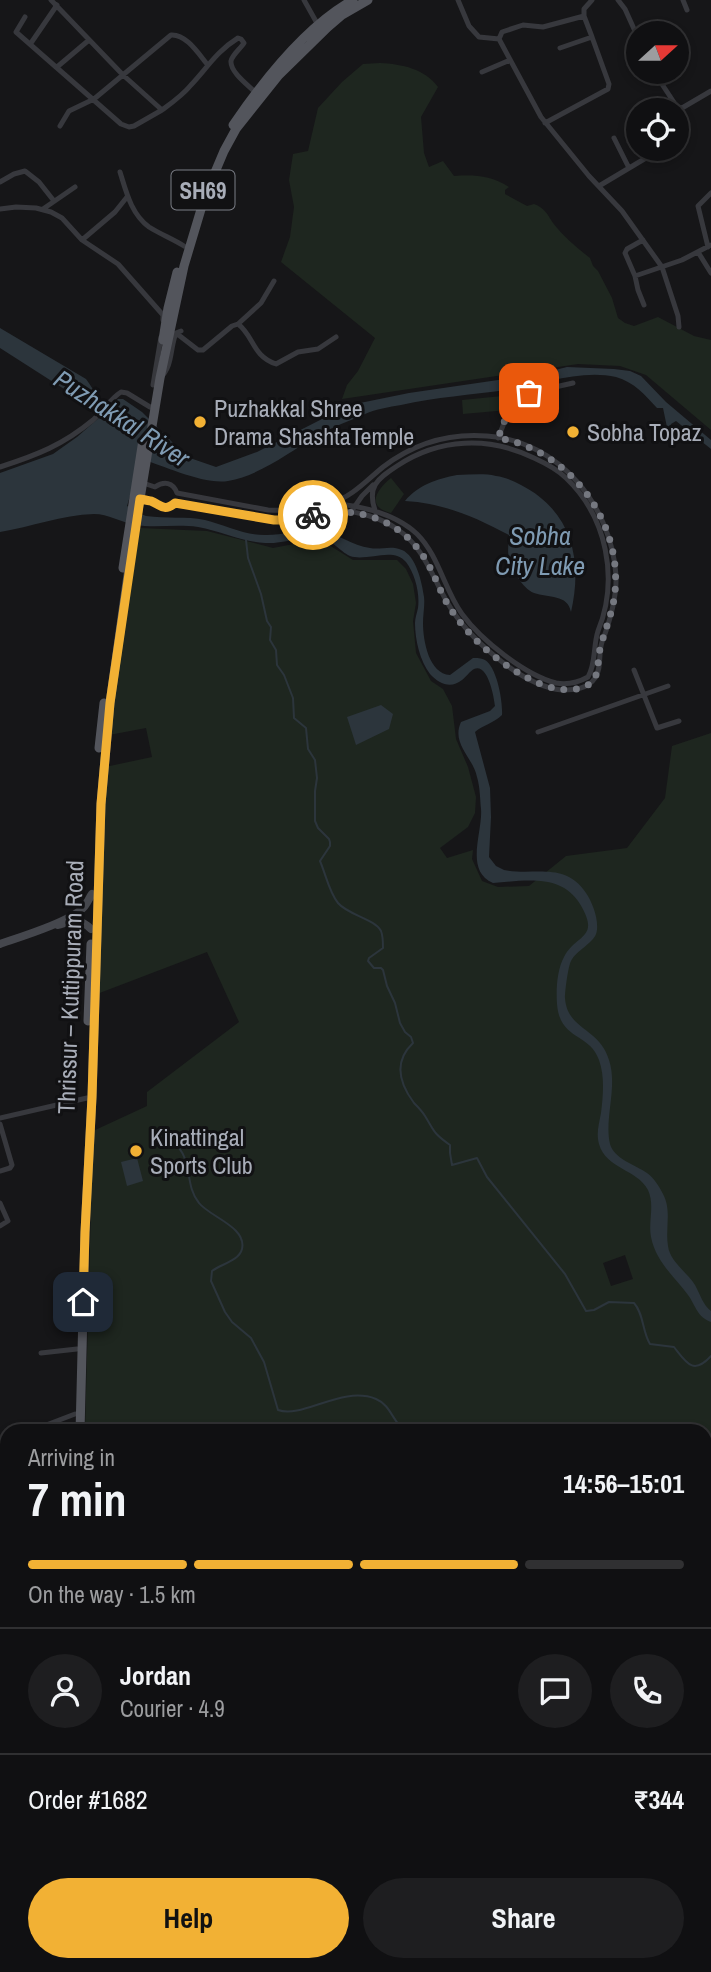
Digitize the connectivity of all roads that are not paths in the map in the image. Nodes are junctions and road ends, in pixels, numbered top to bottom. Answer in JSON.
{"nodes":[{"id":1,"x":304,"y":0,"type":"edge"},
{"id":2,"x":353,"y":0,"type":"edge"},
{"id":3,"x":368,"y":0,"type":"edge"},
{"id":4,"x":458,"y":0,"type":"edge"},
{"id":5,"x":593,"y":0,"type":"edge"},
{"id":6,"x":618,"y":0,"type":"edge"},
{"id":7,"x":683,"y":0,"type":"edge"},
{"id":8,"x":54,"y":2,"type":"edge"},
{"id":9,"x":687,"y":10,"type":"dead end"},
{"id":10,"x":584,"y":16,"type":"junction"},
{"id":11,"x":26,"y":17,"type":"dead end"},
{"id":12,"x":630,"y":21,"type":"edge"},
{"id":13,"x":320,"y":28,"type":"junction"},
{"id":14,"x":592,"y":37,"type":"junction"},
{"id":15,"x":499,"y":39,"type":"junction"},
{"id":16,"x":89,"y":40,"type":"junction"},
{"id":17,"x":31,"y":44,"type":"junction"},
{"id":18,"x":560,"y":48,"type":"dead end"},
{"id":19,"x":510,"y":60,"type":"junction"},
{"id":20,"x":207,"y":64,"type":"junction"},
{"id":21,"x":57,"y":67,"type":"junction"},
{"id":22,"x":482,"y":72,"type":"dead end"},
{"id":23,"x":123,"y":75,"type":"junction"},
{"id":24,"x":662,"y":84,"type":"edge"},
{"id":25,"x":711,"y":91,"type":"edge"},
{"id":26,"x":255,"y":92,"type":"junction"},
{"id":27,"x":94,"y":99,"type":"junction"},
{"id":28,"x":162,"y":110,"type":"junction"},
{"id":29,"x":545,"y":123,"type":"junction"},
{"id":30,"x":60,"y":127,"type":"dead end"},
{"id":31,"x":614,"y":138,"type":"dead end"},
{"id":32,"x":640,"y":161,"type":"edge"},
{"id":33,"x":629,"y":167,"type":"junction"},
{"id":34,"x":120,"y":172,"type":"dead end"},
{"id":35,"x":0,"y":182,"type":"edge"},
{"id":36,"x":599,"y":186,"type":"junction"},
{"id":37,"x":75,"y":187,"type":"dead end"},
{"id":38,"x":711,"y":193,"type":"edge"},
{"id":39,"x":127,"y":197,"type":"junction"},
{"id":40,"x":54,"y":201,"type":"junction"},
{"id":41,"x":0,"y":209,"type":"edge"},
{"id":42,"x":42,"y":209,"type":"junction"},
{"id":43,"x":82,"y":240,"type":"junction"},
{"id":44,"x":643,"y":240,"type":"junction"},
{"id":45,"x":184,"y":246,"type":"junction"},
{"id":46,"x":710,"y":246,"type":"edge"},
{"id":47,"x":698,"y":252,"type":"junction"},
{"id":48,"x":662,"y":267,"type":"junction"},
{"id":49,"x":711,"y":273,"type":"edge"},
{"id":50,"x":635,"y":276,"type":"junction"},
{"id":51,"x":274,"y":281,"type":"dead end"},
{"id":52,"x":644,"y":305,"type":"dead end"},
{"id":53,"x":238,"y":324,"type":"junction"},
{"id":54,"x":679,"y":327,"type":"dead end"},
{"id":55,"x":336,"y":337,"type":"dead end"},
{"id":56,"x":157,"y":382,"type":"junction"},
{"id":57,"x":573,"y":383,"type":"dead end"},
{"id":58,"x":152,"y":408,"type":"junction"},
{"id":59,"x":498,"y":438,"type":"junction"},
{"id":60,"x":142,"y":464,"type":"junction"},
{"id":61,"x":0,"y":467,"type":"edge"},
{"id":62,"x":143,"y":483,"type":"junction"},
{"id":63,"x":373,"y":485,"type":"junction"},
{"id":64,"x":355,"y":491,"type":"junction"},
{"id":65,"x":137,"y":502,"type":"junction"},
{"id":66,"x":332,"y":503,"type":"junction"},
{"id":67,"x":351,"y":508,"type":"junction"},
{"id":68,"x":376,"y":513,"type":"junction"},
{"id":69,"x":451,"y":602,"type":"junction"},
{"id":70,"x":595,"y":639,"type":"junction"},
{"id":71,"x":603,"y":641,"type":"junction"},
{"id":72,"x":634,"y":670,"type":"dead end"},
{"id":73,"x":530,"y":671,"type":"junction"},
{"id":74,"x":528,"y":678,"type":"junction"},
{"id":75,"x":577,"y":685,"type":"junction"},
{"id":76,"x":668,"y":686,"type":"dead end"},
{"id":77,"x":643,"y":694,"type":"junction"},
{"id":78,"x":679,"y":720,"type":"dead end"},
{"id":79,"x":538,"y":732,"type":"dead end"},
{"id":80,"x":102,"y":749,"type":"junction"},
{"id":81,"x":92,"y":894,"type":"junction"},
{"id":82,"x":44,"y":928,"type":"junction"},
{"id":83,"x":91,"y":929,"type":"junction"},
{"id":84,"x":0,"y":944,"type":"edge"},
{"id":85,"x":87,"y":1098,"type":"junction"},
{"id":86,"x":0,"y":1118,"type":"edge"},
{"id":87,"x":0,"y":1124,"type":"edge"},
{"id":88,"x":0,"y":1171,"type":"edge"},
{"id":89,"x":0,"y":1203,"type":"edge"},
{"id":90,"x":0,"y":1226,"type":"edge"},
{"id":91,"x":77,"y":1349,"type":"junction"},
{"id":92,"x":41,"y":1353,"type":"dead end"},
{"id":93,"x":75,"y":1414,"type":"junction"},
{"id":94,"x":49,"y":1424,"type":"edge"},
{"id":95,"x":75,"y":1424,"type":"edge"},
{"id":96,"x":80,"y":1424,"type":"edge"}],
"edges":[{"from":1,"to":13,"type":"street"},
{"from":2,"to":13,"type":"main road","number":"SH69"},
{"from":3,"to":13,"type":"main road"},
{"from":4,"to":15,"type":"street"},
{"from":5,"to":10,"type":"street"},
{"from":6,"to":12,"type":"street"},
{"from":7,"to":9,"type":"street"},
{"from":8,"to":16,"type":"street"},
{"from":8,"to":17,"type":"street"},
{"from":10,"to":14,"type":"street"},
{"from":10,"to":15,"type":"street"},
{"from":11,"to":17,"type":"street"},
{"from":13,"to":26,"type":"main road","number":"SH69"},
{"from":13,"to":56,"type":"main road"},
{"from":14,"to":18,"type":"street"},
{"from":14,"to":29,"type":"street"},
{"from":15,"to":19,"type":"street"},
{"from":16,"to":21,"type":"street"},
{"from":16,"to":23,"type":"street"},
{"from":17,"to":21,"type":"street"},
{"from":19,"to":22,"type":"street"},
{"from":19,"to":29,"type":"street"},
{"from":20,"to":23,"type":"street"},
{"from":20,"to":26,"type":"street"},
{"from":20,"to":28,"type":"street"},
{"from":21,"to":27,"type":"street"},
{"from":23,"to":27,"type":"street"},
{"from":23,"to":28,"type":"street"},
{"from":24,"to":25,"type":"street"},
{"from":26,"to":45,"type":"main road","number":"SH69"},
{"from":27,"to":28,"type":"street"},
{"from":27,"to":30,"type":"street"},
{"from":29,"to":36,"type":"street"},
{"from":31,"to":33,"type":"street"},
{"from":32,"to":33,"type":"street"},
{"from":33,"to":36,"type":"street"},
{"from":34,"to":39,"type":"street"},
{"from":35,"to":40,"type":"street"},
{"from":36,"to":44,"type":"street"},
{"from":37,"to":40,"type":"street"},
{"from":38,"to":46,"type":"street"},
{"from":39,"to":43,"type":"street"},
{"from":39,"to":45,"type":"street"},
{"from":40,"to":42,"type":"street"},
{"from":41,"to":42,"type":"street"},
{"from":42,"to":43,"type":"street"},
{"from":43,"to":56,"type":"street"},
{"from":44,"to":48,"type":"street"},
{"from":44,"to":50,"type":"street"},
{"from":45,"to":56,"type":"main road","number":"SH69"},
{"from":46,"to":47,"type":"street"},
{"from":47,"to":48,"type":"street"},
{"from":47,"to":49,"type":"street"},
{"from":48,"to":50,"type":"street"},
{"from":48,"to":54,"type":"street"},
{"from":50,"to":52,"type":"street"},
{"from":51,"to":53,"type":"street"},
{"from":53,"to":55,"type":"street"},
{"from":53,"to":56,"type":"street"},
{"from":56,"to":58,"type":"main road"},
{"from":57,"to":59,"type":"street"},
{"from":58,"to":60,"type":"main road"},
{"from":58,"to":60,"type":"main road"},
{"from":58,"to":61,"type":"street"},
{"from":59,"to":64,"type":"street"},
{"from":59,"to":71,"type":"street"},
{"from":60,"to":62,"type":"main road","name":"Thrissur – Kuttippuram Road"},
{"from":60,"to":65,"type":"main road"},
{"from":62,"to":65,"type":"main road","name":"Thrissur – Kuttippuram Road"},
{"from":62,"to":66,"type":"street"},
{"from":63,"to":67,"type":"street"},
{"from":63,"to":68,"type":"street"},
{"from":63,"to":70,"type":"street"},
{"from":64,"to":66,"type":"street"},
{"from":64,"to":67,"type":"street"},
{"from":65,"to":67,"type":"street"},
{"from":65,"to":80,"type":"main road","name":"Thrissur – Kuttippuram Road"},
{"from":66,"to":67,"type":"street"},
{"from":67,"to":68,"type":"street"},
{"from":67,"to":69,"type":"street"},
{"from":68,"to":69,"type":"street"},
{"from":69,"to":73,"type":"street"},
{"from":69,"to":74,"type":"street"},
{"from":70,"to":71,"type":"street"},
{"from":70,"to":75,"type":"street"},
{"from":71,"to":75,"type":"street"},
{"from":72,"to":77,"type":"street"},
{"from":73,"to":74,"type":"street"},
{"from":73,"to":75,"type":"street"},
{"from":74,"to":75,"type":"street"},
{"from":76,"to":77,"type":"street"},
{"from":77,"to":78,"type":"street"},
{"from":77,"to":79,"type":"street"},
{"from":80,"to":81,"type":"main road","name":"Thrissur – Kuttippuram Road"},
{"from":80,"to":96,"type":"main road","name":"Thrissur – Kuttippuram Road"},
{"from":81,"to":82,"type":"main road"},
{"from":81,"to":83,"type":"main road","name":"Thrissur – Kuttippuram Road"},
{"from":82,"to":83,"type":"main road"},
{"from":82,"to":84,"type":"main road"},
{"from":83,"to":85,"type":"main road","name":"Thrissur – Kuttippuram Road"},
{"from":85,"to":86,"type":"street"},
{"from":85,"to":91,"type":"main road","name":"Thrissur – Kuttippuram Road"},
{"from":87,"to":88,"type":"street"},
{"from":89,"to":90,"type":"street"},
{"from":91,"to":92,"type":"street"},
{"from":91,"to":93,"type":"main road","name":"Thrissur – Kuttippuram Road"},
{"from":93,"to":94,"type":"street"},
{"from":93,"to":95,"type":"main road","name":"Thrissur – Kuttippuram Road"}]}
